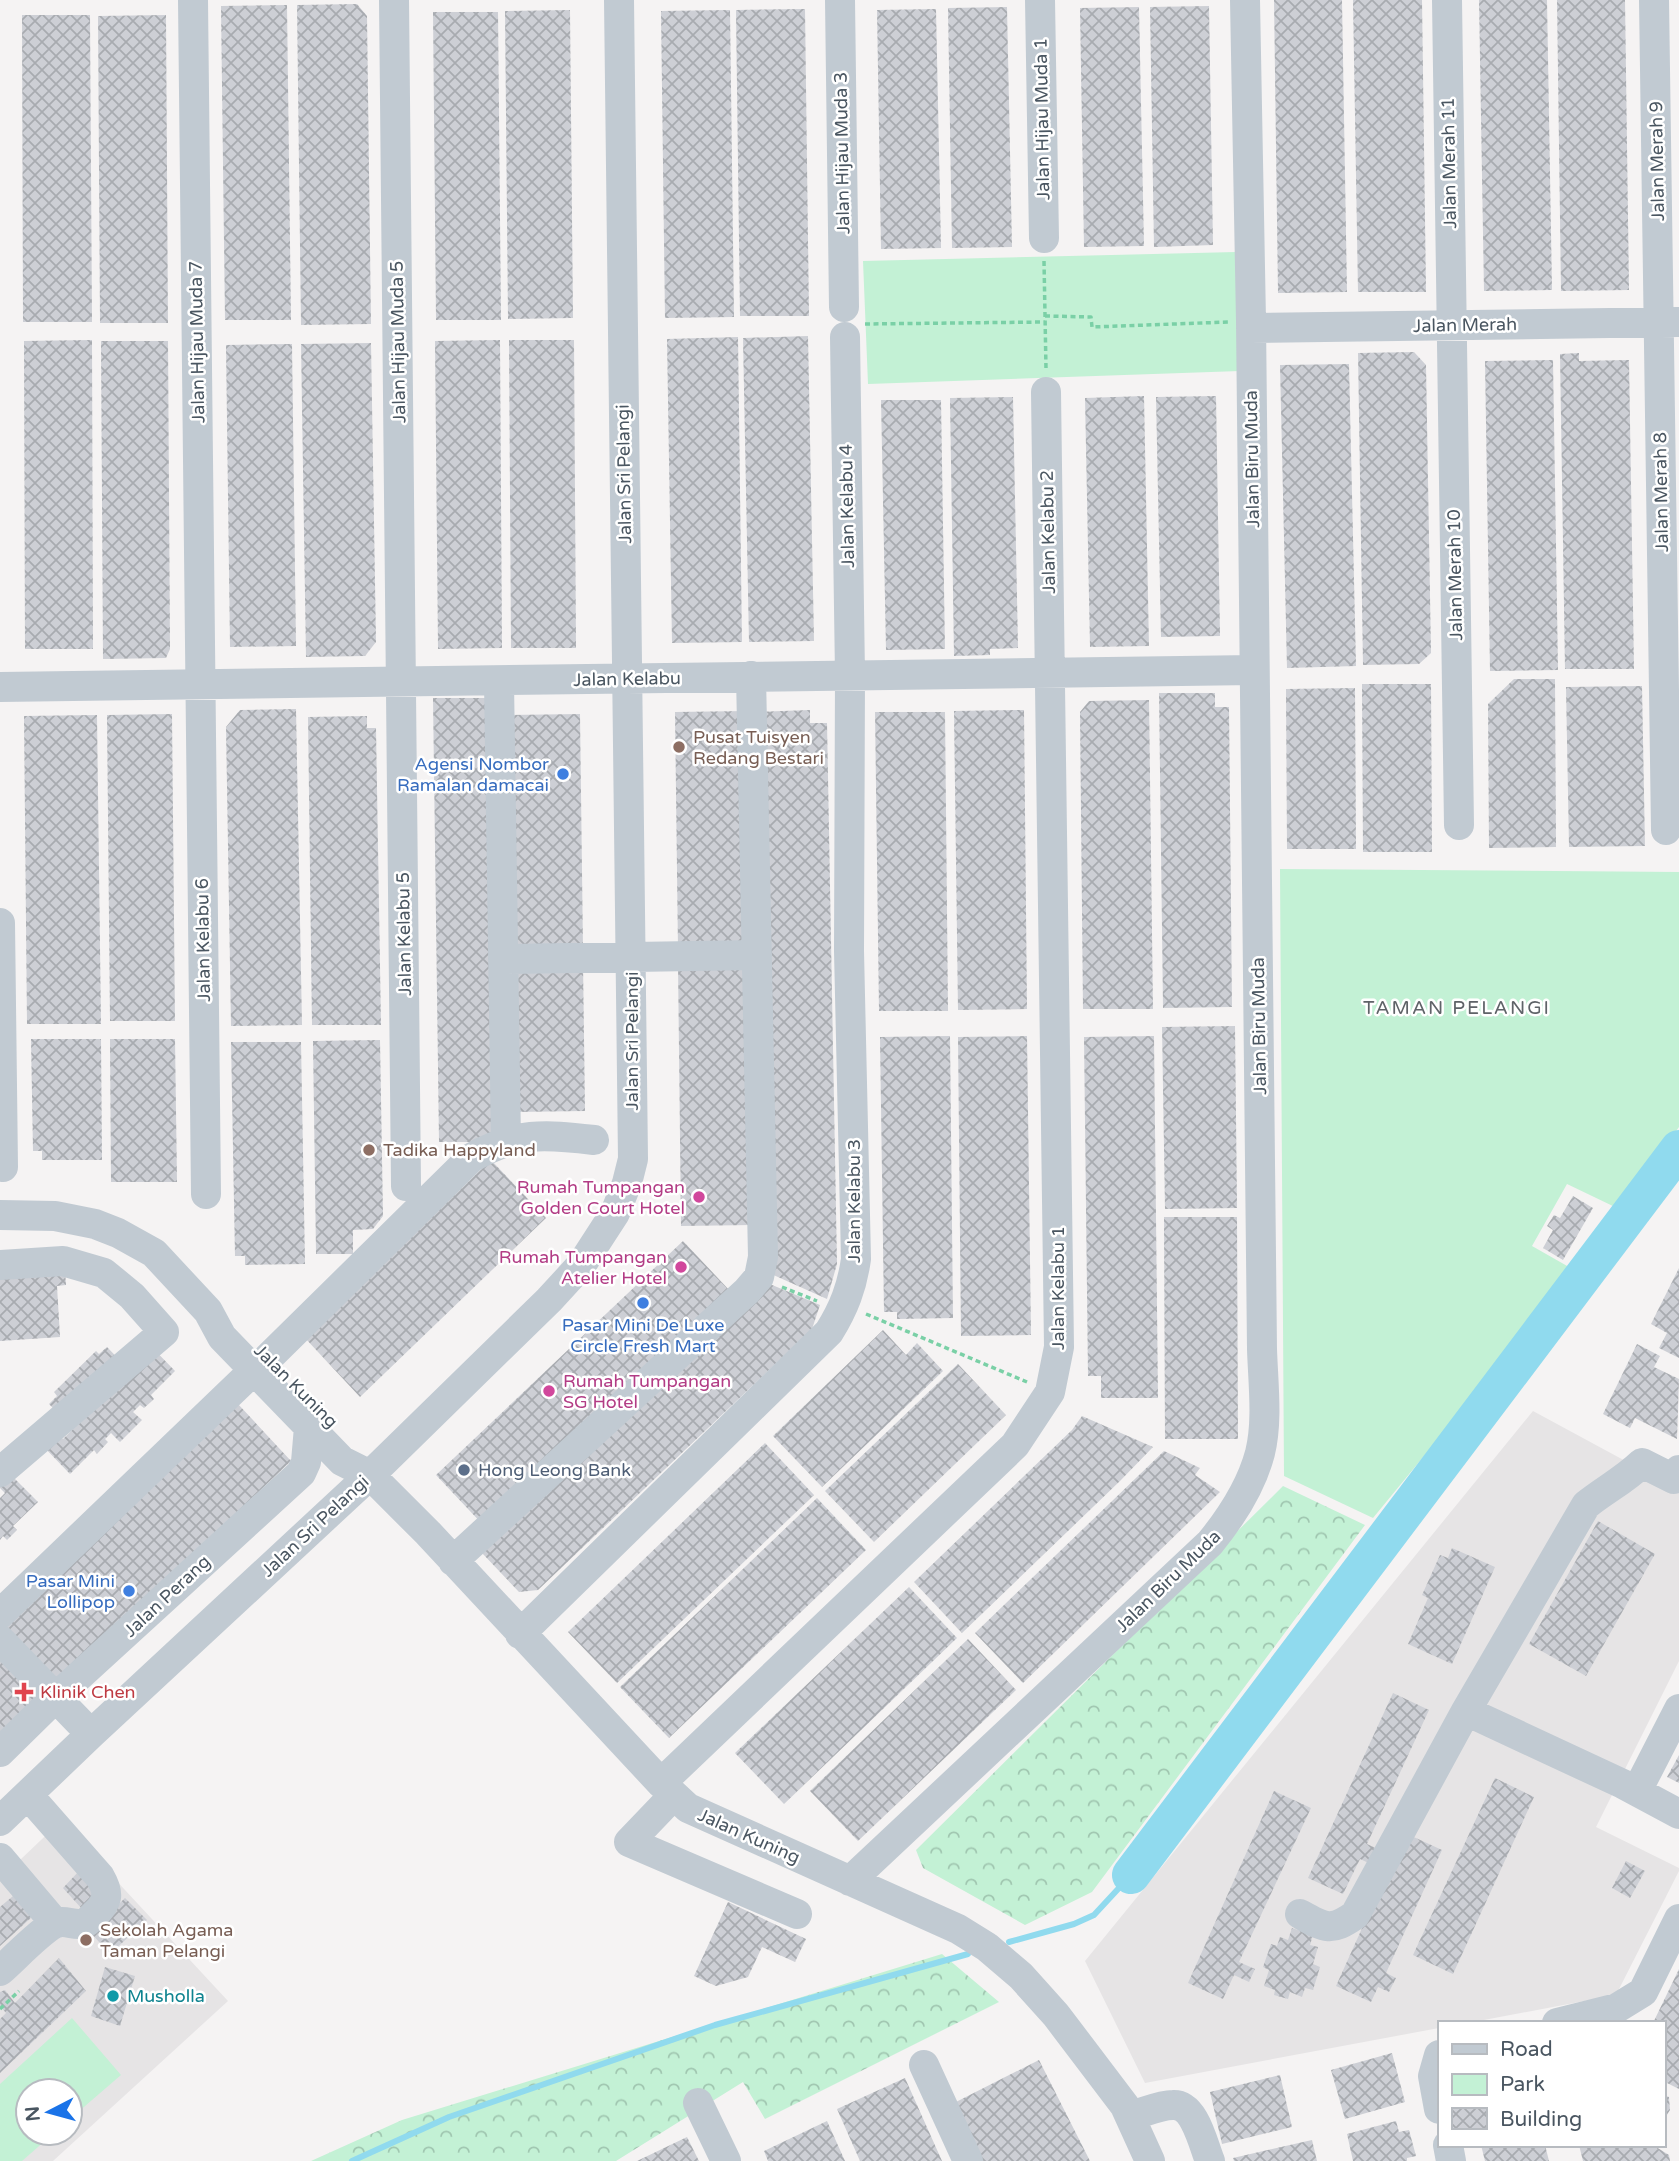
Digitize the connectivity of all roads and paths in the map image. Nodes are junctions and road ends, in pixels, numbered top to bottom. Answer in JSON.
{"nodes":[{"id":1,"x":193,"y":0,"type":"edge"},
{"id":2,"x":394,"y":0,"type":"edge"},
{"id":3,"x":618,"y":0,"type":"edge"},
{"id":4,"x":841,"y":0,"type":"edge"},
{"id":5,"x":1040,"y":0,"type":"edge"},
{"id":6,"x":1245,"y":0,"type":"edge"},
{"id":7,"x":1447,"y":0,"type":"edge"},
{"id":8,"x":1654,"y":0,"type":"edge"},
{"id":9,"x":1044,"y":238,"type":"joint"},
{"id":10,"x":1045,"y":319,"type":"junction"},
{"id":11,"x":1669,"y":322,"type":"edge"},
{"id":12,"x":850,"y":323,"type":"junction"},
{"id":13,"x":1251,"y":324,"type":"junction"},
{"id":14,"x":1451,"y":325,"type":"junction"},
{"id":15,"x":1046,"y":392,"type":"joint"},
{"id":16,"x":1254,"y":670,"type":"junction"},
{"id":17,"x":1051,"y":672,"type":"junction"},
{"id":18,"x":850,"y":675,"type":"junction"},
{"id":19,"x":751,"y":676,"type":"junction"},
{"id":20,"x":627,"y":678,"type":"junction"},
{"id":21,"x":499,"y":682,"type":"junction"},
{"id":22,"x":401,"y":683,"type":"junction"},
{"id":23,"x":200,"y":685,"type":"junction"},
{"id":24,"x":0,"y":687,"type":"edge"},
{"id":25,"x":1459,"y":825,"type":"dead end"},
{"id":26,"x":1666,"y":830,"type":"dead end"},
{"id":27,"x":0,"y":923,"type":"edge"},
{"id":28,"x":757,"y":956,"type":"junction"},
{"id":29,"x":632,"y":957,"type":"junction"},
{"id":30,"x":503,"y":959,"type":"junction"},
{"id":31,"x":594,"y":1140,"type":"dead end"},
{"id":32,"x":506,"y":1142,"type":"junction"},
{"id":33,"x":3,"y":1167,"type":"dead end"},
{"id":34,"x":406,"y":1186,"type":"dead end"},
{"id":35,"x":206,"y":1194,"type":"dead end"},
{"id":36,"x":0,"y":1215,"type":"edge"},
{"id":37,"x":0,"y":1265,"type":"edge"},
{"id":38,"x":759,"y":1277,"type":"junction"},
{"id":39,"x":204,"y":1307,"type":"junction"},
{"id":40,"x":843,"y":1309,"type":"junction"},
{"id":41,"x":164,"y":1332,"type":"junction"},
{"id":42,"x":261,"y":1364,"type":"junction"},
{"id":43,"x":1050,"y":1392,"type":"junction"},
{"id":44,"x":309,"y":1427,"type":"junction"},
{"id":45,"x":0,"y":1472,"type":"edge"},
{"id":46,"x":1677,"y":1474,"type":"edge"},
{"id":47,"x":370,"y":1475,"type":"junction"},
{"id":48,"x":453,"y":1562,"type":"junction"},
{"id":49,"x":0,"y":1614,"type":"edge"},
{"id":50,"x":520,"y":1634,"type":"junction"},
{"id":51,"x":0,"y":1640,"type":"edge"},
{"id":52,"x":55,"y":1698,"type":"junction"},
{"id":53,"x":1679,"y":1709,"type":"edge"},
{"id":54,"x":1466,"y":1711,"type":"junction"},
{"id":55,"x":91,"y":1734,"type":"junction"},
{"id":56,"x":0,"y":1752,"type":"edge"},
{"id":57,"x":667,"y":1789,"type":"junction"},
{"id":58,"x":1637,"y":1791,"type":"junction"},
{"id":59,"x":28,"y":1795,"type":"junction"},
{"id":60,"x":1679,"y":1815,"type":"edge"},
{"id":61,"x":0,"y":1821,"type":"edge"},
{"id":62,"x":0,"y":1858,"type":"edge"},
{"id":63,"x":850,"y":1881,"type":"junction"},
{"id":64,"x":797,"y":1914,"type":"dead end"},
{"id":65,"x":1300,"y":1914,"type":"dead end"},
{"id":66,"x":1679,"y":1919,"type":"edge"},
{"id":67,"x":55,"y":1923,"type":"junction"},
{"id":68,"x":0,"y":1971,"type":"edge"},
{"id":69,"x":1565,"y":2021,"type":"edge"},
{"id":70,"x":1438,"y":2058,"type":"edge"},
{"id":71,"x":924,"y":2065,"type":"dead end"},
{"id":72,"x":698,"y":2104,"type":"dead end"},
{"id":73,"x":1438,"y":2104,"type":"edge"},
{"id":74,"x":1130,"y":2116,"type":"junction"},
{"id":75,"x":726,"y":2161,"type":"edge"},
{"id":76,"x":968,"y":2161,"type":"edge"},
{"id":77,"x":1150,"y":2161,"type":"edge"},
{"id":78,"x":1210,"y":2161,"type":"edge"}],
"edges":[{"from":1,"to":23,"type":"street","name":"Jalan Hijau Muda 7"},
{"from":2,"to":22,"type":"street","name":"Jalan Hijau Muda 5"},
{"from":3,"to":20,"type":"street","name":"Jalan Sri Pelangi"},
{"from":4,"to":12,"type":"street","name":"Jalan Hijau Muda 3"},
{"from":5,"to":9,"type":"street","name":"Jalan Hijau Muda 1"},
{"from":6,"to":13,"type":"street","name":"Jalan Biru Muda"},
{"from":7,"to":14,"type":"street","name":"Jalan Merah 11"},
{"from":8,"to":11,"type":"street","name":"Jalan Merah 9"},
{"from":9,"to":10,"type":"path"},
{"from":10,"to":12,"type":"path"},
{"from":10,"to":13,"type":"path"},
{"from":10,"to":15,"type":"path"},
{"from":11,"to":14,"type":"street","name":"Jalan Merah"},
{"from":11,"to":26,"type":"street","name":"Jalan Merah 8"},
{"from":12,"to":18,"type":"street","name":"Jalan Kelabu 4"},
{"from":13,"to":14,"type":"street","name":"Jalan Merah"},
{"from":13,"to":16,"type":"street","name":"Jalan Biru Muda"},
{"from":14,"to":25,"type":"street","name":"Jalan Merah 10"},
{"from":15,"to":17,"type":"street","name":"Jalan Kelabu 2"},
{"from":16,"to":17,"type":"street","name":"Jalan Kelabu"},
{"from":16,"to":63,"type":"street","name":"Jalan Biru Muda"},
{"from":17,"to":18,"type":"street","name":"Jalan Kelabu"},
{"from":17,"to":43,"type":"street","name":"Jalan Kelabu 1"},
{"from":18,"to":19,"type":"street","name":"Jalan Kelabu"},
{"from":18,"to":40,"type":"street","name":"Jalan Kelabu 3"},
{"from":19,"to":20,"type":"street","name":"Jalan Kelabu"},
{"from":19,"to":28,"type":"street"},
{"from":20,"to":21,"type":"street","name":"Jalan Kelabu"},
{"from":20,"to":29,"type":"street","name":"Jalan Sri Pelangi"},
{"from":21,"to":22,"type":"street","name":"Jalan Kelabu"},
{"from":21,"to":30,"type":"street"},
{"from":22,"to":23,"type":"street","name":"Jalan Kelabu"},
{"from":22,"to":34,"type":"street","name":"Jalan Kelabu 5"},
{"from":23,"to":24,"type":"street","name":"Jalan Kelabu"},
{"from":23,"to":35,"type":"street","name":"Jalan Kelabu 6"},
{"from":27,"to":33,"type":"street"},
{"from":28,"to":29,"type":"street"},
{"from":28,"to":38,"type":"street"},
{"from":29,"to":30,"type":"street"},
{"from":29,"to":47,"type":"street","name":"Jalan Sri Pelangi"},
{"from":30,"to":32,"type":"street"},
{"from":31,"to":32,"type":"street"},
{"from":32,"to":42,"type":"street"},
{"from":36,"to":39,"type":"street","name":"Jalan Kuning"},
{"from":37,"to":41,"type":"street"},
{"from":38,"to":40,"type":"path"},
{"from":38,"to":48,"type":"street"},
{"from":39,"to":41,"type":"street"},
{"from":39,"to":42,"type":"street","name":"Jalan Kuning"},
{"from":40,"to":43,"type":"path"},
{"from":40,"to":50,"type":"street","name":"Jalan Kelabu 3"},
{"from":41,"to":45,"type":"street"},
{"from":42,"to":44,"type":"street","name":"Jalan Kuning"},
{"from":42,"to":47,"type":"street","name":"Jalan Kuning"},
{"from":42,"to":49,"type":"street"},
{"from":43,"to":57,"type":"street","name":"Jalan Kelabu 1"},
{"from":44,"to":47,"type":"street","name":"Jalan Kuning"},
{"from":44,"to":52,"type":"street","name":"Jalan Perang"},
{"from":46,"to":54,"type":"street"},
{"from":47,"to":48,"type":"street","name":"Jalan Kuning"},
{"from":47,"to":55,"type":"street","name":"Jalan Sri Pelangi"},
{"from":48,"to":50,"type":"street","name":"Jalan Kuning"},
{"from":50,"to":57,"type":"street","name":"Jalan Kuning"},
{"from":51,"to":52,"type":"street"},
{"from":52,"to":55,"type":"street"},
{"from":52,"to":56,"type":"street","name":"Jalan Perang"},
{"from":53,"to":58,"type":"street"},
{"from":54,"to":58,"type":"street"},
{"from":54,"to":65,"type":"street"},
{"from":55,"to":59,"type":"street","name":"Jalan Sri Pelangi"},
{"from":57,"to":63,"type":"street","name":"Jalan Kuning"},
{"from":57,"to":64,"type":"street","name":"Jalan Kelabu 1"},
{"from":58,"to":60,"type":"street"},
{"from":59,"to":61,"type":"street","name":"Jalan Sri Pelangi"},
{"from":59,"to":67,"type":"street"},
{"from":62,"to":67,"type":"street"},
{"from":63,"to":74,"type":"street","name":"Jalan Kuning"},
{"from":66,"to":69,"type":"street"},
{"from":67,"to":68,"type":"street"},
{"from":70,"to":73,"type":"street"},
{"from":71,"to":76,"type":"street"},
{"from":72,"to":75,"type":"street"},
{"from":74,"to":77,"type":"street","name":"Jalan Kuning"},
{"from":74,"to":78,"type":"street"}]}
